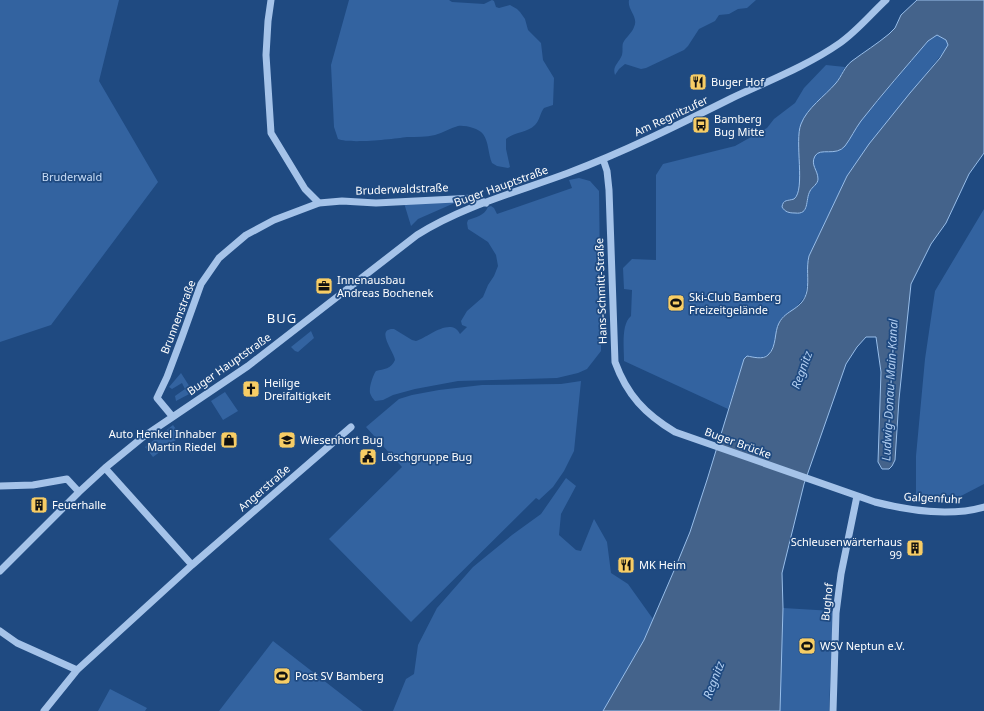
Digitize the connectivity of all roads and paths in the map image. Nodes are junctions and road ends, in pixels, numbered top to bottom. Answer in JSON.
{"nodes":[{"id":1,"x":271,"y":0,"type":"edge"},
{"id":2,"x":886,"y":0,"type":"edge"},
{"id":3,"x":603,"y":159,"type":"junction"},
{"id":4,"x":486,"y":203,"type":"junction"},
{"id":5,"x":318,"y":204,"type":"junction"},
{"id":6,"x":246,"y":235,"type":"joint"},
{"id":7,"x":648,"y":413,"type":"joint"},
{"id":8,"x":172,"y":416,"type":"junction"},
{"id":9,"x":351,"y":427,"type":"dead end"},
{"id":10,"x":105,"y":468,"type":"junction"},
{"id":11,"x":0,"y":486,"type":"edge"},
{"id":12,"x":79,"y":492,"type":"junction"},
{"id":13,"x":857,"y":496,"type":"junction"},
{"id":14,"x":984,"y":507,"type":"edge"},
{"id":15,"x":192,"y":565,"type":"junction"},
{"id":16,"x":0,"y":572,"type":"edge"},
{"id":17,"x":0,"y":631,"type":"edge"},
{"id":18,"x":77,"y":670,"type":"junction"},
{"id":19,"x":44,"y":711,"type":"edge"},
{"id":20,"x":833,"y":711,"type":"edge"}],
"edges":[{"from":1,"to":5,"type":"street"},
{"from":2,"to":3,"type":"street","name":"Am Regnitzufer"},
{"from":3,"to":4,"type":"street","name":"Buger Hauptstraße"},
{"from":3,"to":7,"type":"street","name":"Hans-Schmitt-Straße"},
{"from":4,"to":5,"type":"street","name":"Bruderwaldstraße"},
{"from":4,"to":8,"type":"street","name":"Buger Hauptstraße"},
{"from":5,"to":6,"type":"street","name":"Bruderwaldstraße"},
{"from":6,"to":8,"type":"street","name":"Brunnenstraße"},
{"from":7,"to":13,"type":"street","name":"Buger Brücke"},
{"from":8,"to":10,"type":"street","name":"Buger Hauptstraße"},
{"from":9,"to":15,"type":"street","name":"Angerstraße"},
{"from":10,"to":12,"type":"street","name":"Buger Hauptstraße"},
{"from":10,"to":15,"type":"street"},
{"from":11,"to":12,"type":"street"},
{"from":12,"to":16,"type":"street","name":"Buger Hauptstraße"},
{"from":13,"to":14,"type":"street","name":"Galgenfuhr"},
{"from":13,"to":20,"type":"street","name":"Bughof"},
{"from":15,"to":18,"type":"street","name":"Angerstraße"},
{"from":17,"to":18,"type":"street"},
{"from":18,"to":19,"type":"street","name":"Angerstraße"}]}
